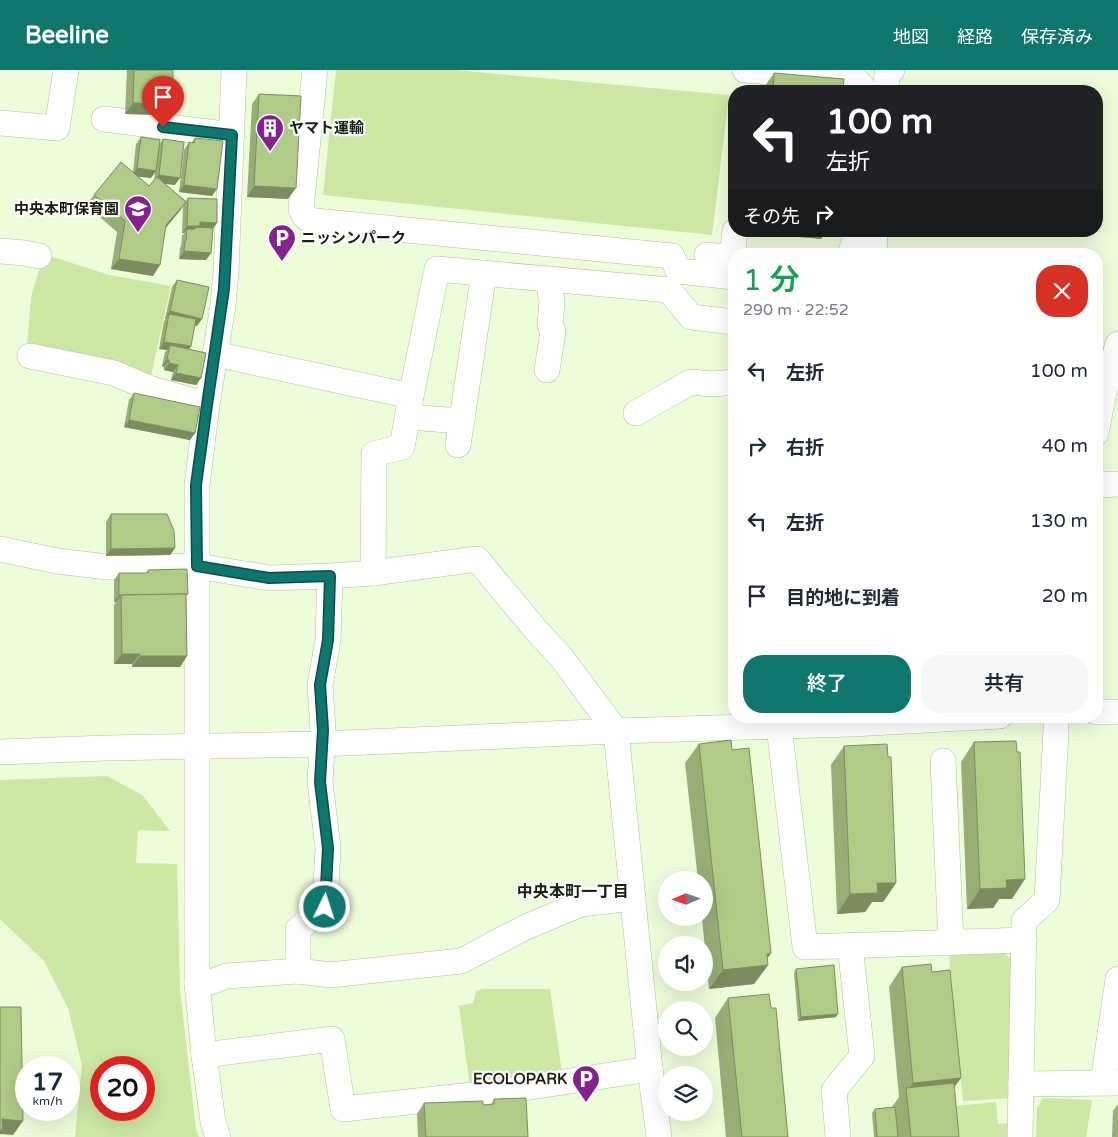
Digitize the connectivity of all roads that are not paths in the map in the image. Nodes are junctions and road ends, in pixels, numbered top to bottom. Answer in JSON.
{"nodes":[{"id":1,"x":66,"y":70,"type":"edge"},
{"id":2,"x":234,"y":70,"type":"edge"},
{"id":3,"x":314,"y":70,"type":"edge"},
{"id":4,"x":745,"y":70,"type":"edge"},
{"id":5,"x":750,"y":70,"type":"edge"},
{"id":6,"x":892,"y":70,"type":"edge"},
{"id":7,"x":749,"y":85,"type":"edge"},
{"id":8,"x":860,"y":85,"type":"edge"},
{"id":9,"x":887,"y":85,"type":"edge"},
{"id":10,"x":104,"y":119,"type":"dead end"},
{"id":11,"x":0,"y":123,"type":"edge"},
{"id":12,"x":232,"y":135,"type":"junction"},
{"id":13,"x":0,"y":251,"type":"edge"},
{"id":14,"x":707,"y":255,"type":"dead end"},
{"id":15,"x":39,"y":256,"type":"dead end"},
{"id":16,"x":728,"y":262,"type":"edge"},
{"id":17,"x":728,"y":265,"type":"edge"},
{"id":18,"x":484,"y":273,"type":"junction"},
{"id":19,"x":550,"y":279,"type":"junction"},
{"id":20,"x":728,"y":321,"type":"edge"},
{"id":21,"x":1118,"y":344,"type":"edge"},
{"id":22,"x":215,"y":354,"type":"junction"},
{"id":23,"x":30,"y":356,"type":"dead end"},
{"id":24,"x":548,"y":370,"type":"dead end"},
{"id":25,"x":728,"y":383,"type":"edge"},
{"id":26,"x":1103,"y":383,"type":"edge"},
{"id":27,"x":207,"y":405,"type":"junction"},
{"id":28,"x":410,"y":406,"type":"junction"},
{"id":29,"x":636,"y":414,"type":"dead end"},
{"id":30,"x":1118,"y":484,"type":"edge"},
{"id":31,"x":1103,"y":485,"type":"edge"},
{"id":32,"x":0,"y":549,"type":"edge"},
{"id":33,"x":197,"y":566,"type":"junction"},
{"id":34,"x":373,"y":573,"type":"junction"},
{"id":35,"x":330,"y":576,"type":"junction"},
{"id":36,"x":1103,"y":712,"type":"edge"},
{"id":37,"x":1118,"y":712,"type":"edge"},
{"id":38,"x":771,"y":723,"type":"edge"},
{"id":39,"x":870,"y":723,"type":"edge"},
{"id":40,"x":1056,"y":723,"type":"edge"},
{"id":41,"x":616,"y":731,"type":"junction"},
{"id":42,"x":321,"y":744,"type":"junction"},
{"id":43,"x":197,"y":746,"type":"junction"},
{"id":44,"x":0,"y":752,"type":"edge"},
{"id":45,"x":943,"y":761,"type":"dead end"},
{"id":46,"x":633,"y":898,"type":"junction"},
{"id":47,"x":1024,"y":940,"type":"junction"},
{"id":48,"x":951,"y":942,"type":"junction"},
{"id":49,"x":850,"y":945,"type":"junction"},
{"id":50,"x":298,"y":971,"type":"junction"},
{"id":51,"x":1118,"y":979,"type":"edge"},
{"id":52,"x":197,"y":983,"type":"junction"},
{"id":53,"x":204,"y":1055,"type":"junction"},
{"id":54,"x":650,"y":1069,"type":"junction"},
{"id":55,"x":1110,"y":1083,"type":"edge"},
{"id":56,"x":1021,"y":1084,"type":"junction"},
{"id":57,"x":218,"y":1137,"type":"edge"},
{"id":58,"x":659,"y":1137,"type":"edge"},
{"id":59,"x":838,"y":1137,"type":"edge"},
{"id":60,"x":1020,"y":1137,"type":"edge"}],
"edges":[{"from":1,"to":11,"type":"street"},
{"from":2,"to":12,"type":"street"},
{"from":3,"to":17,"type":"street"},
{"from":4,"to":5,"type":"street"},
{"from":5,"to":7,"type":"street"},
{"from":5,"to":8,"type":"street"},
{"from":6,"to":9,"type":"street"},
{"from":10,"to":12,"type":"street"},
{"from":12,"to":22,"type":"street"},
{"from":13,"to":15,"type":"street"},
{"from":14,"to":16,"type":"street"},
{"from":18,"to":19,"type":"street"},
{"from":18,"to":28,"type":"street"},
{"from":18,"to":28,"type":"street"},
{"from":19,"to":20,"type":"street"},
{"from":19,"to":24,"type":"street"},
{"from":21,"to":26,"type":"street"},
{"from":22,"to":27,"type":"street"},
{"from":22,"to":28,"type":"street"},
{"from":23,"to":27,"type":"street"},
{"from":25,"to":29,"type":"street"},
{"from":27,"to":33,"type":"street"},
{"from":28,"to":34,"type":"street"},
{"from":30,"to":31,"type":"street"},
{"from":32,"to":33,"type":"street"},
{"from":33,"to":35,"type":"street"},
{"from":33,"to":43,"type":"street"},
{"from":34,"to":35,"type":"street"},
{"from":34,"to":41,"type":"street"},
{"from":35,"to":42,"type":"street"},
{"from":36,"to":37,"type":"street"},
{"from":38,"to":39,"type":"street"},
{"from":38,"to":41,"type":"street"},
{"from":38,"to":49,"type":"street"},
{"from":40,"to":47,"type":"street"},
{"from":41,"to":42,"type":"street"},
{"from":41,"to":46,"type":"street"},
{"from":42,"to":43,"type":"street"},
{"from":42,"to":50,"type":"street"},
{"from":43,"to":44,"type":"street"},
{"from":43,"to":52,"type":"street"},
{"from":45,"to":48,"type":"street"},
{"from":46,"to":50,"type":"street"},
{"from":46,"to":54,"type":"street"},
{"from":47,"to":48,"type":"street"},
{"from":47,"to":56,"type":"street"},
{"from":48,"to":49,"type":"street"},
{"from":49,"to":59,"type":"street"},
{"from":50,"to":52,"type":"street"},
{"from":51,"to":55,"type":"street"},
{"from":52,"to":53,"type":"street"},
{"from":53,"to":54,"type":"street"},
{"from":53,"to":57,"type":"street"},
{"from":54,"to":58,"type":"street"},
{"from":55,"to":56,"type":"street"},
{"from":56,"to":60,"type":"street"}]}
